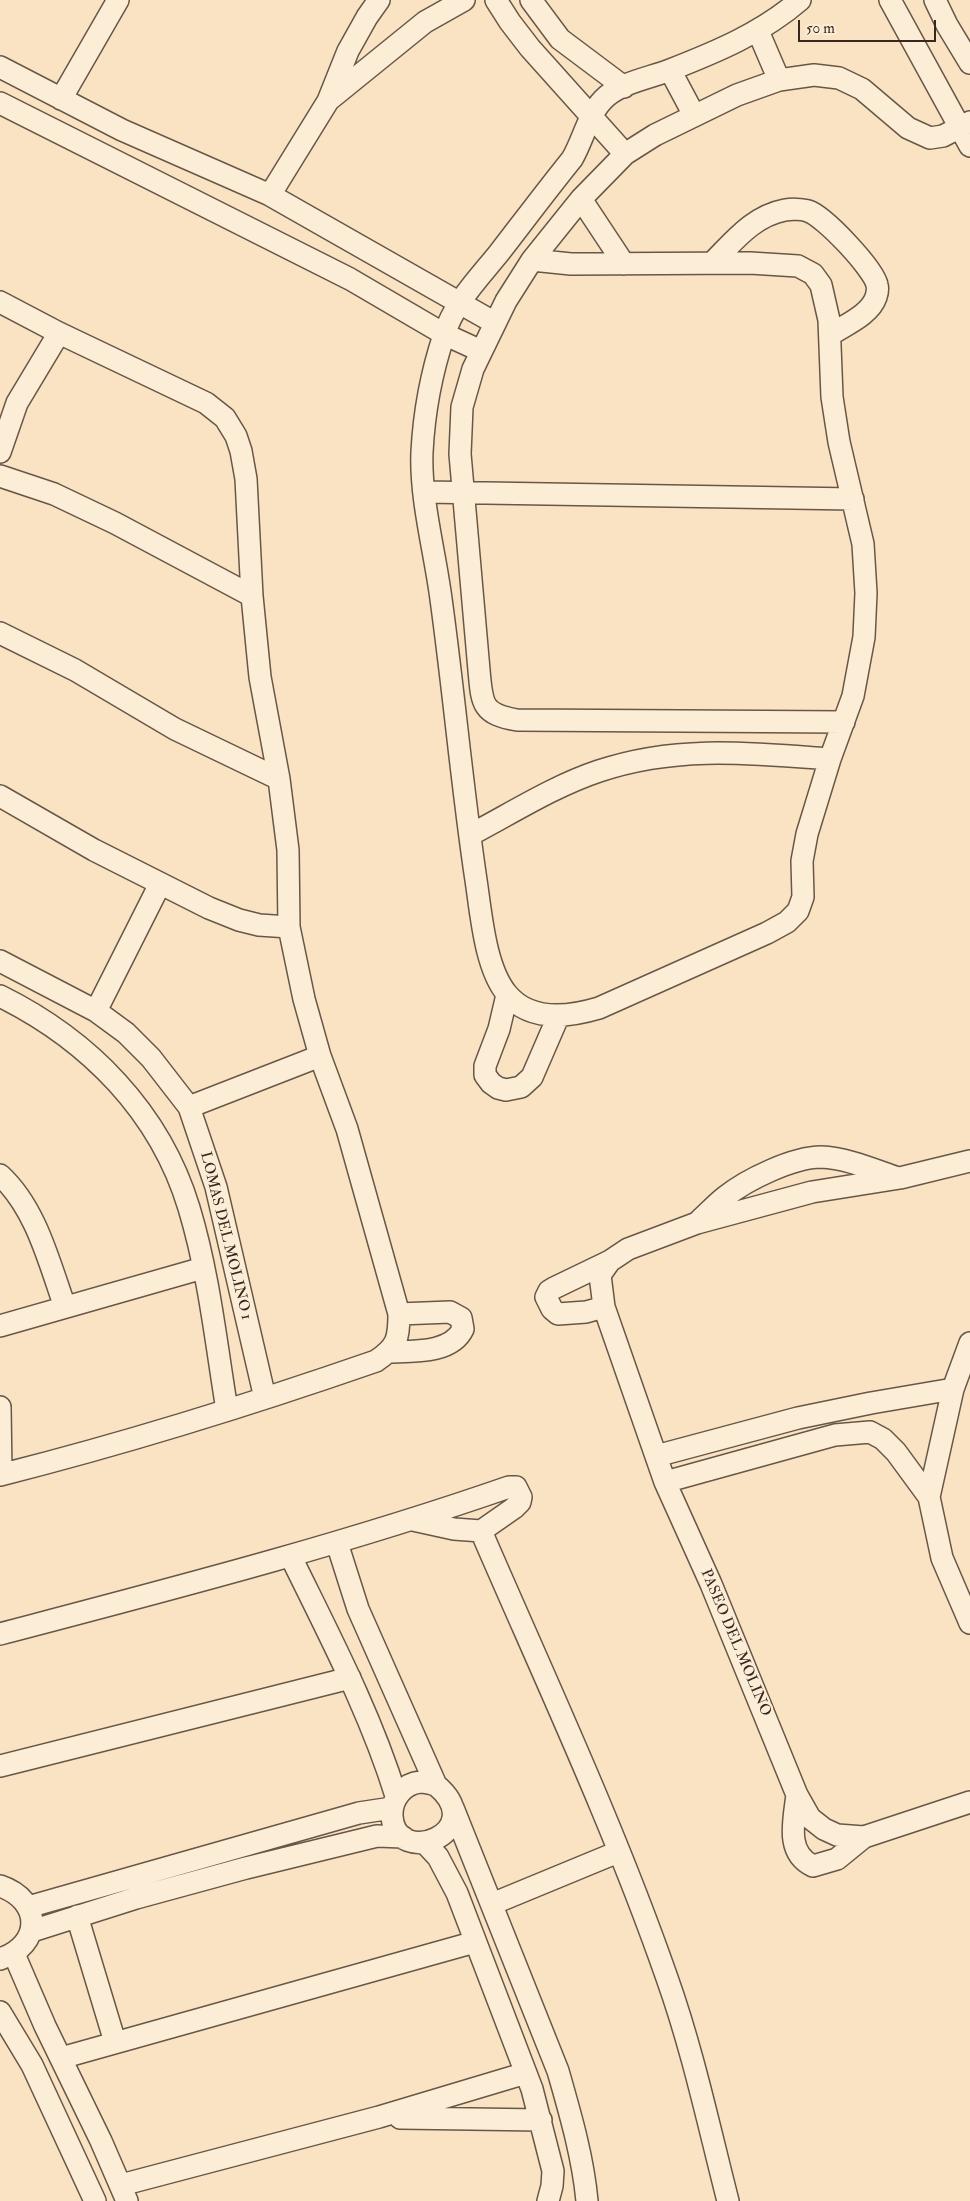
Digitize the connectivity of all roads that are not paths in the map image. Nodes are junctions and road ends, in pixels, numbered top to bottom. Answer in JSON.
{"nodes":[{"id":1,"x":118,"y":0,"type":"edge"},
{"id":2,"x":379,"y":0,"type":"edge"},
{"id":3,"x":464,"y":0,"type":"edge"},
{"id":4,"x":496,"y":0,"type":"edge"},
{"id":5,"x":531,"y":0,"type":"edge"},
{"id":6,"x":800,"y":0,"type":"edge"},
{"id":7,"x":890,"y":0,"type":"edge"},
{"id":8,"x":935,"y":0,"type":"edge"},
{"id":9,"x":758,"y":32,"type":"junction"},
{"id":10,"x":970,"y":64,"type":"edge"},
{"id":11,"x":0,"y":67,"type":"edge"},
{"id":12,"x":670,"y":70,"type":"junction"},
{"id":13,"x":779,"y":80,"type":"junction"},
{"id":14,"x":624,"y":87,"type":"junction"},
{"id":15,"x":61,"y":99,"type":"junction"},
{"id":16,"x":328,"y":101,"type":"junction"},
{"id":17,"x":0,"y":103,"type":"edge"},
{"id":18,"x":694,"y":115,"type":"junction"},
{"id":19,"x":590,"y":116,"type":"junction"},
{"id":20,"x":967,"y":132,"type":"edge"},
{"id":21,"x":625,"y":154,"type":"junction"},
{"id":22,"x":270,"y":195,"type":"junction"},
{"id":23,"x":581,"y":199,"type":"junction"},
{"id":24,"x":532,"y":260,"type":"junction"},
{"id":25,"x":712,"y":263,"type":"junction"},
{"id":26,"x":624,"y":264,"type":"junction"},
{"id":27,"x":0,"y":302,"type":"edge"},
{"id":28,"x":458,"y":303,"type":"junction"},
{"id":29,"x":495,"y":323,"type":"junction"},
{"id":30,"x":59,"y":333,"type":"junction"},
{"id":31,"x":444,"y":334,"type":"junction"},
{"id":32,"x":830,"y":335,"type":"junction"},
{"id":33,"x":481,"y":352,"type":"junction"},
{"id":34,"x":0,"y":452,"type":"edge"},
{"id":35,"x":0,"y":476,"type":"edge"},
{"id":36,"x":425,"y":492,"type":"junction"},
{"id":37,"x":464,"y":494,"type":"junction"},
{"id":38,"x":853,"y":499,"type":"junction"},
{"id":39,"x":252,"y":596,"type":"junction"},
{"id":40,"x":0,"y":633,"type":"edge"},
{"id":41,"x":844,"y":722,"type":"junction"},
{"id":42,"x":830,"y":759,"type":"junction"},
{"id":43,"x":279,"y":778,"type":"junction"},
{"id":44,"x":0,"y":796,"type":"edge"},
{"id":45,"x":470,"y":835,"type":"junction"},
{"id":46,"x":160,"y":884,"type":"junction"},
{"id":47,"x":289,"y":927,"type":"junction"},
{"id":48,"x":0,"y":961,"type":"edge"},
{"id":49,"x":507,"y":995,"type":"junction"},
{"id":50,"x":0,"y":996,"type":"edge"},
{"id":51,"x":96,"y":1011,"type":"junction"},
{"id":52,"x":558,"y":1016,"type":"junction"},
{"id":53,"x":320,"y":1056,"type":"junction"},
{"id":54,"x":189,"y":1107,"type":"junction"},
{"id":55,"x":967,"y":1164,"type":"edge"},
{"id":56,"x":0,"y":1175,"type":"edge"},
{"id":57,"x":900,"y":1178,"type":"junction"},
{"id":58,"x":696,"y":1223,"type":"junction"},
{"id":59,"x":610,"y":1261,"type":"junction"},
{"id":60,"x":204,"y":1268,"type":"junction"},
{"id":61,"x":604,"y":1306,"type":"junction"},
{"id":62,"x":65,"y":1307,"type":"junction"},
{"id":63,"x":399,"y":1314,"type":"junction"},
{"id":64,"x":0,"y":1326,"type":"edge"},
{"id":65,"x":970,"y":1343,"type":"edge"},
{"id":66,"x":389,"y":1352,"type":"junction"},
{"id":67,"x":953,"y":1390,"type":"junction"},
{"id":68,"x":265,"y":1398,"type":"junction"},
{"id":69,"x":871,"y":1403,"type":"junction"},
{"id":70,"x":0,"y":1407,"type":"edge"},
{"id":71,"x":227,"y":1410,"type":"junction"},
{"id":72,"x":870,"y":1432,"type":"junction"},
{"id":73,"x":656,"y":1456,"type":"junction"},
{"id":74,"x":1,"y":1475,"type":"edge"},
{"id":75,"x":665,"y":1482,"type":"junction"},
{"id":76,"x":929,"y":1497,"type":"junction"},
{"id":77,"x":413,"y":1520,"type":"junction"},
{"id":78,"x":481,"y":1531,"type":"junction"},
{"id":79,"x":336,"y":1543,"type":"junction"},
{"id":80,"x":291,"y":1557,"type":"junction"},
{"id":81,"x":970,"y":1623,"type":"edge"},
{"id":82,"x":0,"y":1634,"type":"edge"},
{"id":83,"x":350,"y":1678,"type":"junction"},
{"id":84,"x":0,"y":1766,"type":"edge"},
{"id":85,"x":436,"y":1785,"type":"junction"},
{"id":86,"x":797,"y":1796,"type":"junction"},
{"id":87,"x":394,"y":1802,"type":"junction"},
{"id":88,"x":970,"y":1802,"type":"edge"},
{"id":89,"x":453,"y":1808,"type":"junction"},
{"id":90,"x":403,"y":1837,"type":"junction"},
{"id":91,"x":864,"y":1837,"type":"junction"},
{"id":92,"x":425,"y":1843,"type":"junction"},
{"id":93,"x":618,"y":1852,"type":"junction"},
{"id":94,"x":0,"y":1886,"type":"edge"},
{"id":95,"x":492,"y":1904,"type":"junction"},
{"id":96,"x":28,"y":1907,"type":"junction"},
{"id":97,"x":77,"y":1916,"type":"junction"},
{"id":98,"x":32,"y":1931,"type":"junction"},
{"id":99,"x":475,"y":1942,"type":"junction"},
{"id":100,"x":7,"y":1956,"type":"edge"},
{"id":101,"x":1,"y":2015,"type":"edge"},
{"id":102,"x":115,"y":2042,"type":"junction"},
{"id":103,"x":61,"y":2058,"type":"junction"},
{"id":104,"x":526,"y":2073,"type":"junction"},
{"id":105,"x":379,"y":2117,"type":"junction"},
{"id":106,"x":541,"y":2120,"type":"junction"},
{"id":107,"x":124,"y":2193,"type":"edge"},
{"id":108,"x":95,"y":2201,"type":"edge"},
{"id":109,"x":548,"y":2201,"type":"edge"},
{"id":110,"x":587,"y":2201,"type":"edge"},
{"id":111,"x":728,"y":2201,"type":"edge"}],
"edges":[{"from":1,"to":15,"type":"street"},
{"from":2,"to":16,"type":"street"},
{"from":3,"to":16,"type":"street"},
{"from":4,"to":19,"type":"street"},
{"from":5,"to":14,"type":"street"},
{"from":6,"to":9,"type":"street"},
{"from":7,"to":20,"type":"street"},
{"from":8,"to":10,"type":"street"},
{"from":9,"to":12,"type":"street"},
{"from":9,"to":13,"type":"street"},
{"from":11,"to":15,"type":"street"},
{"from":12,"to":14,"type":"street"},
{"from":12,"to":18,"type":"street"},
{"from":13,"to":18,"type":"street"},
{"from":13,"to":20,"type":"street"},
{"from":14,"to":19,"type":"street"},
{"from":15,"to":22,"type":"street"},
{"from":16,"to":22,"type":"street"},
{"from":17,"to":31,"type":"street"},
{"from":18,"to":21,"type":"street"},
{"from":19,"to":21,"type":"street"},
{"from":19,"to":28,"type":"street"},
{"from":21,"to":23,"type":"street"},
{"from":22,"to":28,"type":"street"},
{"from":23,"to":24,"type":"street"},
{"from":23,"to":26,"type":"street"},
{"from":24,"to":26,"type":"street"},
{"from":24,"to":29,"type":"street"},
{"from":25,"to":26,"type":"street"},
{"from":25,"to":32,"type":"street"},
{"from":25,"to":32,"type":"street"},
{"from":27,"to":30,"type":"street"},
{"from":28,"to":29,"type":"street"},
{"from":28,"to":31,"type":"street"},
{"from":29,"to":33,"type":"street"},
{"from":30,"to":34,"type":"street"},
{"from":30,"to":39,"type":"street"},
{"from":31,"to":33,"type":"street"},
{"from":31,"to":36,"type":"street"},
{"from":32,"to":38,"type":"street"},
{"from":33,"to":37,"type":"street"},
{"from":35,"to":39,"type":"street"},
{"from":36,"to":37,"type":"street"},
{"from":36,"to":45,"type":"street"},
{"from":37,"to":38,"type":"street"},
{"from":37,"to":41,"type":"street"},
{"from":38,"to":41,"type":"street"},
{"from":39,"to":43,"type":"street"},
{"from":40,"to":43,"type":"street"},
{"from":41,"to":42,"type":"street"},
{"from":42,"to":45,"type":"street"},
{"from":42,"to":52,"type":"street"},
{"from":43,"to":47,"type":"street"},
{"from":44,"to":46,"type":"street"},
{"from":45,"to":49,"type":"street"},
{"from":46,"to":47,"type":"street"},
{"from":46,"to":51,"type":"street"},
{"from":47,"to":53,"type":"street"},
{"from":48,"to":51,"type":"street","name":"LOMAS DEL MOLINO 1"},
{"from":49,"to":52,"type":"street"},
{"from":49,"to":52,"type":"street"},
{"from":50,"to":60,"type":"street","name":"LOMAS DEL MOLINO 1"},
{"from":51,"to":54,"type":"street","name":"LOMAS DEL MOLINO 1"},
{"from":53,"to":54,"type":"street"},
{"from":53,"to":63,"type":"street"},
{"from":54,"to":68,"type":"street","name":"LOMAS DEL MOLINO 1"},
{"from":55,"to":57,"type":"street"},
{"from":56,"to":62,"type":"street"},
{"from":57,"to":58,"type":"street"},
{"from":57,"to":58,"type":"street"},
{"from":58,"to":59,"type":"street"},
{"from":59,"to":61,"type":"street","name":"PASEO DEL MOLINO"},
{"from":59,"to":61,"type":"street"},
{"from":60,"to":62,"type":"street"},
{"from":60,"to":71,"type":"street","name":"LOMAS DEL MOLINO 1"},
{"from":61,"to":73,"type":"street","name":"PASEO DEL MOLINO"},
{"from":62,"to":64,"type":"street"},
{"from":63,"to":66,"type":"street"},
{"from":63,"to":66,"type":"street"},
{"from":65,"to":67,"type":"street"},
{"from":66,"to":68,"type":"street"},
{"from":67,"to":69,"type":"street"},
{"from":67,"to":76,"type":"street"},
{"from":68,"to":71,"type":"street"},
{"from":69,"to":72,"type":"street"},
{"from":69,"to":73,"type":"street"},
{"from":70,"to":74,"type":"street"},
{"from":71,"to":74,"type":"street"},
{"from":72,"to":75,"type":"street"},
{"from":72,"to":76,"type":"street"},
{"from":73,"to":75,"type":"street","name":"PASEO DEL MOLINO"},
{"from":75,"to":86,"type":"street","name":"PASEO DEL MOLINO"},
{"from":76,"to":81,"type":"street"},
{"from":77,"to":78,"type":"street"},
{"from":77,"to":78,"type":"street"},
{"from":77,"to":79,"type":"street"},
{"from":78,"to":93,"type":"street"},
{"from":79,"to":80,"type":"street"},
{"from":79,"to":85,"type":"street"},
{"from":80,"to":82,"type":"street"},
{"from":80,"to":83,"type":"street"},
{"from":83,"to":84,"type":"street"},
{"from":83,"to":87,"type":"street"},
{"from":85,"to":87,"type":"street"},
{"from":85,"to":89,"type":"street"},
{"from":86,"to":91,"type":"street","name":"PASEO DEL MOLINO"},
{"from":86,"to":91,"type":"street"},
{"from":87,"to":90,"type":"street"},
{"from":87,"to":96,"type":"street"},
{"from":88,"to":91,"type":"street","name":"PASEO DEL MOLINO"},
{"from":89,"to":92,"type":"street"},
{"from":89,"to":95,"type":"street"},
{"from":90,"to":92,"type":"street"},
{"from":90,"to":97,"type":"street"},
{"from":92,"to":99,"type":"street"},
{"from":93,"to":95,"type":"street"},
{"from":93,"to":111,"type":"street"},
{"from":94,"to":96,"type":"street"},
{"from":95,"to":110,"type":"street"},
{"from":96,"to":98,"type":"street"},
{"from":97,"to":98,"type":"street"},
{"from":97,"to":102,"type":"street"},
{"from":98,"to":100,"type":"street"},
{"from":99,"to":102,"type":"street"},
{"from":99,"to":104,"type":"street"},
{"from":100,"to":103,"type":"street"},
{"from":101,"to":108,"type":"street"},
{"from":102,"to":103,"type":"street"},
{"from":103,"to":107,"type":"street"},
{"from":104,"to":105,"type":"street"},
{"from":104,"to":106,"type":"street"},
{"from":105,"to":106,"type":"street"},
{"from":105,"to":107,"type":"street"},
{"from":106,"to":109,"type":"street"}]}
